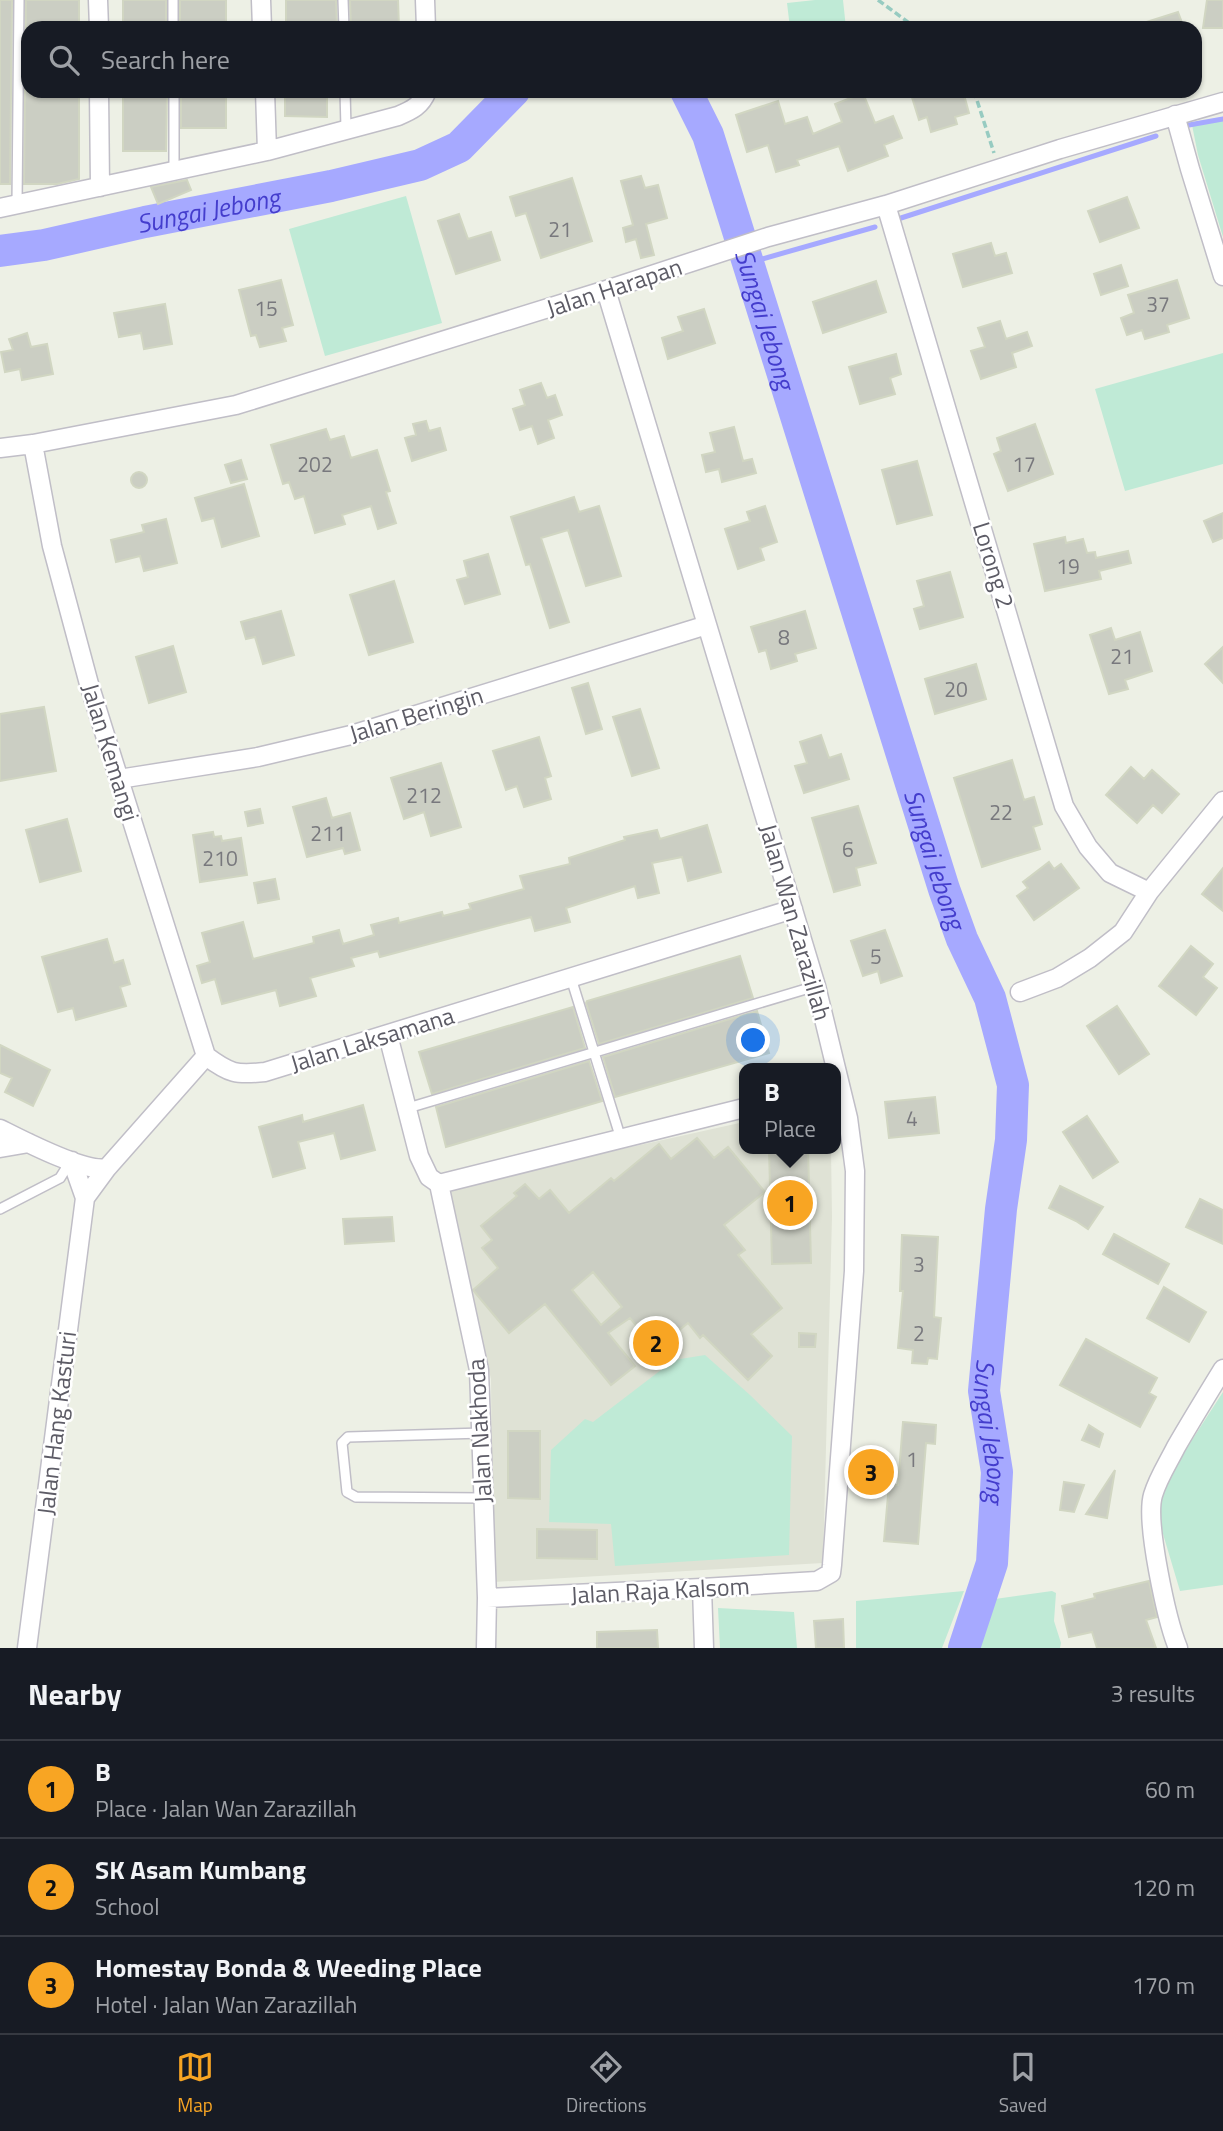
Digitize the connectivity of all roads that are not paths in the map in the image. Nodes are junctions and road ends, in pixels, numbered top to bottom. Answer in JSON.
{"nodes":[{"id":1,"x":19,"y":0,"type":"edge"},
{"id":2,"x":98,"y":0,"type":"edge"},
{"id":3,"x":173,"y":0,"type":"edge"},
{"id":4,"x":261,"y":0,"type":"edge"},
{"id":5,"x":343,"y":0,"type":"edge"},
{"id":6,"x":425,"y":0,"type":"edge"},
{"id":7,"x":99,"y":21,"type":"edge"},
{"id":8,"x":173,"y":21,"type":"edge"},
{"id":9,"x":262,"y":21,"type":"edge"},
{"id":10,"x":344,"y":21,"type":"edge"},
{"id":11,"x":426,"y":21,"type":"edge"},
{"id":12,"x":99,"y":98,"type":"edge"},
{"id":13,"x":174,"y":98,"type":"edge"},
{"id":14,"x":265,"y":98,"type":"edge"},
{"id":15,"x":345,"y":98,"type":"edge"},
{"id":16,"x":424,"y":98,"type":"edge"},
{"id":17,"x":1223,"y":102,"type":"edge"},
{"id":18,"x":1175,"y":115,"type":"junction"},
{"id":19,"x":346,"y":128,"type":"junction"},
{"id":20,"x":267,"y":151,"type":"junction"},
{"id":21,"x":174,"y":170,"type":"junction"},
{"id":22,"x":100,"y":187,"type":"junction"},
{"id":23,"x":886,"y":205,"type":"junction"},
{"id":24,"x":8,"y":206,"type":"edge"},
{"id":25,"x":1223,"y":276,"type":"edge"},
{"id":26,"x":606,"y":290,"type":"junction"},
{"id":27,"x":33,"y":444,"type":"junction"},
{"id":28,"x":0,"y":448,"type":"edge"},
{"id":29,"x":707,"y":625,"type":"junction"},
{"id":30,"x":119,"y":779,"type":"junction"},
{"id":31,"x":1223,"y":801,"type":"edge"},
{"id":32,"x":1149,"y":892,"type":"junction"},
{"id":33,"x":793,"y":909,"type":"junction"},
{"id":34,"x":571,"y":978,"type":"junction"},
{"id":35,"x":816,"y":986,"type":"junction"},
{"id":36,"x":1020,"y":992,"type":"dead end"},
{"id":37,"x":388,"y":1035,"type":"junction"},
{"id":38,"x":594,"y":1051,"type":"junction"},
{"id":39,"x":206,"y":1056,"type":"junction"},
{"id":40,"x":834,"y":1063,"type":"edge"},
{"id":41,"x":841,"y":1094,"type":"edge"},
{"id":42,"x":408,"y":1108,"type":"junction"},
{"id":43,"x":739,"y":1109,"type":"edge"},
{"id":44,"x":0,"y":1129,"type":"edge"},
{"id":45,"x":621,"y":1139,"type":"junction"},
{"id":46,"x":29,"y":1143,"type":"junction"},
{"id":47,"x":0,"y":1148,"type":"edge"},
{"id":48,"x":70,"y":1160,"type":"junction"},
{"id":49,"x":107,"y":1168,"type":"junction"},
{"id":50,"x":439,"y":1184,"type":"junction"},
{"id":51,"x":85,"y":1198,"type":"junction"},
{"id":52,"x":0,"y":1209,"type":"edge"},
{"id":53,"x":1223,"y":1368,"type":"edge"},
{"id":54,"x":482,"y":1433,"type":"junction"},
{"id":55,"x":484,"y":1498,"type":"junction"},
{"id":56,"x":831,"y":1573,"type":"joint"},
{"id":57,"x":702,"y":1588,"type":"junction"},
{"id":58,"x":486,"y":1598,"type":"junction"},
{"id":59,"x":27,"y":1648,"type":"edge"},
{"id":60,"x":486,"y":1648,"type":"edge"},
{"id":61,"x":704,"y":1648,"type":"edge"},
{"id":62,"x":1178,"y":1648,"type":"edge"}],
"edges":[{"from":1,"to":24,"type":"lane"},
{"from":2,"to":7,"type":"street"},
{"from":3,"to":8,"type":"lane"},
{"from":4,"to":9,"type":"street"},
{"from":5,"to":10,"type":"lane"},
{"from":6,"to":11,"type":"street"},
{"from":12,"to":22,"type":"street"},
{"from":13,"to":21,"type":"lane"},
{"from":14,"to":20,"type":"street"},
{"from":15,"to":19,"type":"lane"},
{"from":16,"to":19,"type":"street"},
{"from":17,"to":18,"type":"street","name":"Jalan Harapan"},
{"from":18,"to":23,"type":"street","name":"Jalan Harapan"},
{"from":18,"to":25,"type":"street"},
{"from":19,"to":20,"type":"street"},
{"from":20,"to":21,"type":"street"},
{"from":21,"to":22,"type":"street"},
{"from":22,"to":24,"type":"street"},
{"from":23,"to":26,"type":"street","name":"Jalan Harapan"},
{"from":23,"to":32,"type":"street","name":"Lorong 2"},
{"from":26,"to":27,"type":"street","name":"Jalan Harapan"},
{"from":26,"to":29,"type":"street","name":"Jalan Wan Zarazillah"},
{"from":27,"to":28,"type":"street","name":"Jalan Harapan"},
{"from":27,"to":30,"type":"street","name":"Jalan Kemangi"},
{"from":29,"to":30,"type":"street","name":"Jalan Beringin"},
{"from":29,"to":33,"type":"street","name":"Jalan Wan Zarazillah"},
{"from":30,"to":39,"type":"street","name":"Jalan Kemangi"},
{"from":31,"to":32,"type":"street"},
{"from":32,"to":36,"type":"street"},
{"from":33,"to":34,"type":"street","name":"Jalan Laksamana"},
{"from":33,"to":35,"type":"street","name":"Jalan Wan Zarazillah"},
{"from":34,"to":37,"type":"street","name":"Jalan Laksamana"},
{"from":34,"to":38,"type":"lane"},
{"from":35,"to":38,"type":"lane"},
{"from":35,"to":40,"type":"street","name":"Jalan Wan Zarazillah"},
{"from":37,"to":39,"type":"street","name":"Jalan Laksamana"},
{"from":37,"to":42,"type":"street"},
{"from":38,"to":42,"type":"lane"},
{"from":38,"to":45,"type":"lane"},
{"from":39,"to":49,"type":"street"},
{"from":41,"to":56,"type":"street","name":"Jalan Wan Zarazillah"},
{"from":42,"to":50,"type":"street"},
{"from":43,"to":45,"type":"street"},
{"from":44,"to":46,"type":"street"},
{"from":45,"to":50,"type":"street"},
{"from":46,"to":47,"type":"street"},
{"from":46,"to":48,"type":"street"},
{"from":48,"to":49,"type":"street"},
{"from":48,"to":51,"type":"street"},
{"from":48,"to":52,"type":"lane"},
{"from":49,"to":51,"type":"street"},
{"from":50,"to":54,"type":"street","name":"Jalan Nakhoda"},
{"from":51,"to":59,"type":"street","name":"Jalan Hang Kasturi"},
{"from":53,"to":62,"type":"street"},
{"from":54,"to":55,"type":"street","name":"Jalan Nakhoda"},
{"from":54,"to":55,"type":"lane"},
{"from":55,"to":58,"type":"street","name":"Jalan Nakhoda"},
{"from":56,"to":57,"type":"street","name":"Jalan Raja Kalsom"},
{"from":57,"to":58,"type":"street","name":"Jalan Raja Kalsom"},
{"from":57,"to":61,"type":"street"},
{"from":58,"to":60,"type":"street","name":"Jalan Nakhoda"}]}
